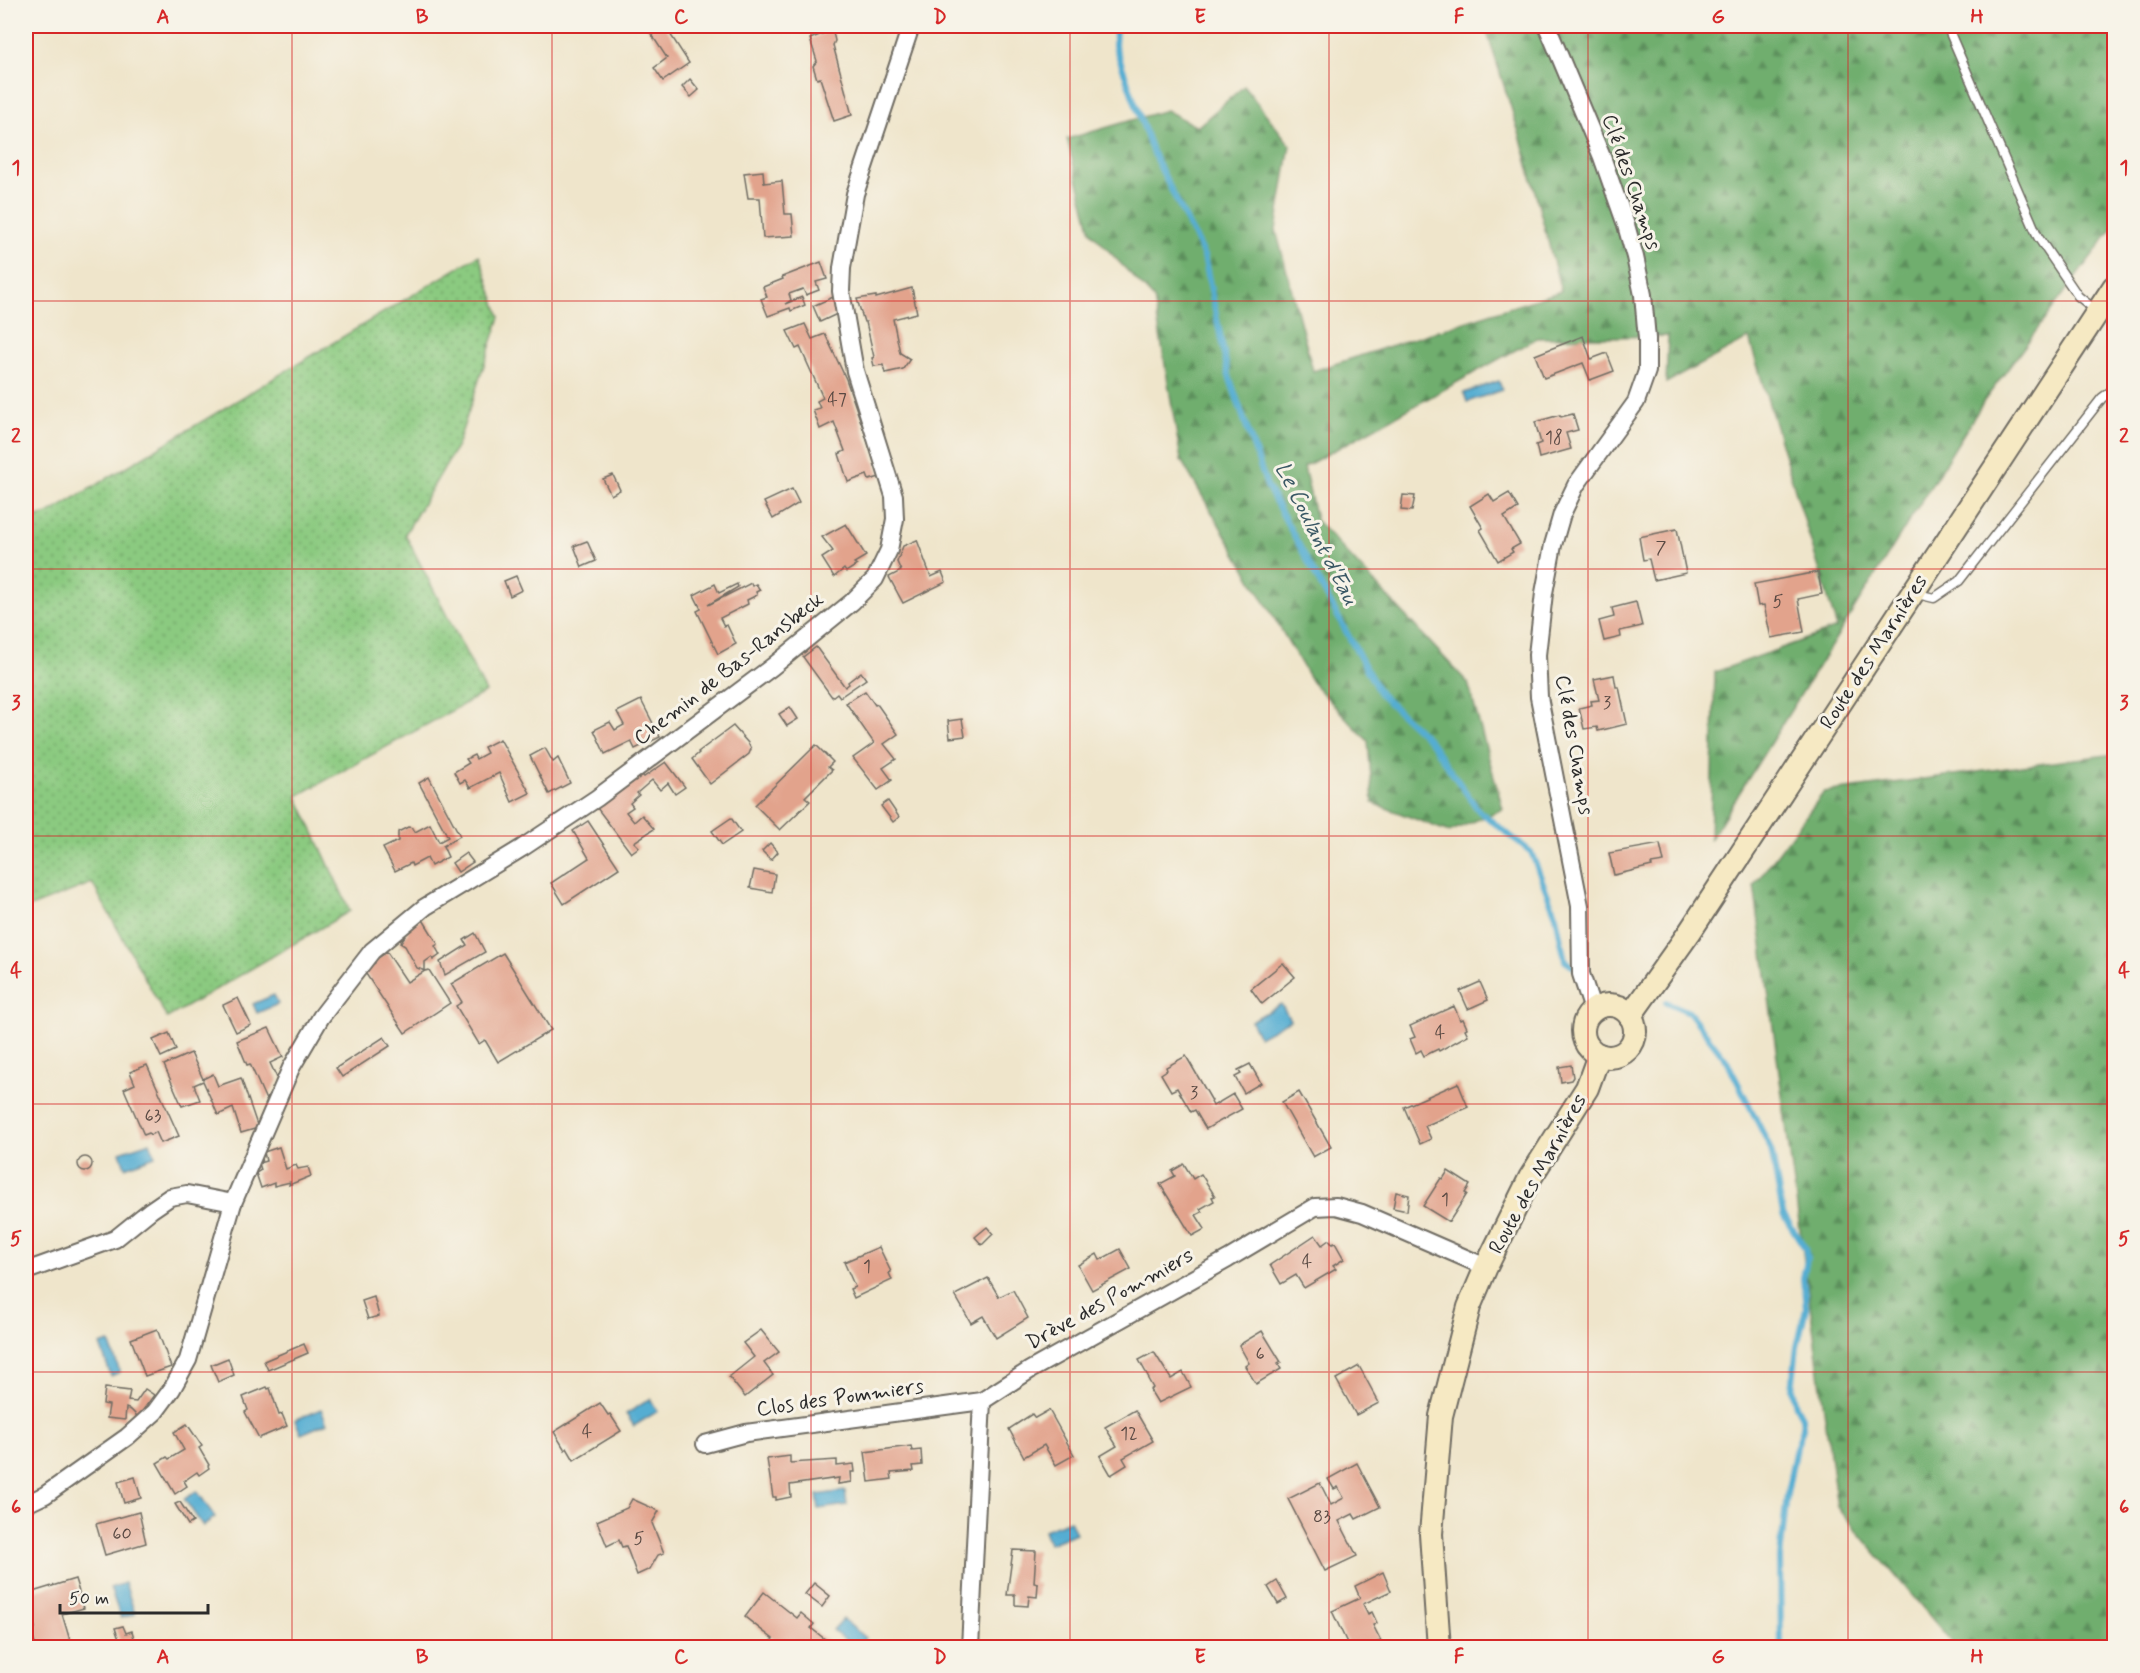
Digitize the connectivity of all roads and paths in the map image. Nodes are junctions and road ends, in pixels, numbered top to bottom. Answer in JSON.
{"nodes":[{"id":1,"x":911,"y":26,"type":"edge"},
{"id":2,"x":1547,"y":26,"type":"edge"},
{"id":3,"x":1947,"y":26,"type":"edge"},
{"id":4,"x":2115,"y":287,"type":"edge"},
{"id":5,"x":2098,"y":312,"type":"junction"},
{"id":6,"x":2115,"y":389,"type":"edge"},
{"id":7,"x":1913,"y":593,"type":"junction"},
{"id":8,"x":1593,"y":1010,"type":"junction"},
{"id":9,"x":1630,"y":1016,"type":"junction"},
{"id":10,"x":1599,"y":1055,"type":"junction"},
{"id":11,"x":233,"y":1203,"type":"junction"},
{"id":12,"x":1486,"y":1267,"type":"junction"},
{"id":13,"x":26,"y":1271,"type":"edge"},
{"id":14,"x":982,"y":1401,"type":"junction"},
{"id":15,"x":705,"y":1444,"type":"dead end"},
{"id":16,"x":26,"y":1504,"type":"edge"},
{"id":17,"x":970,"y":1647,"type":"edge"},
{"id":18,"x":1439,"y":1647,"type":"edge"}],
"edges":[{"from":1,"to":11,"type":"street","name":"Chemin de Bas-Ransbeck"},
{"from":2,"to":8,"type":"street","name":"Clé des Champs"},
{"from":3,"to":5,"type":"lane"},
{"from":4,"to":5,"type":"street","name":"Route des Marnières"},
{"from":5,"to":7,"type":"street","name":"Route des Marnières"},
{"from":6,"to":7,"type":"lane"},
{"from":7,"to":9,"type":"street","name":"Route des Marnières"},
{"from":8,"to":9,"type":"street"},
{"from":8,"to":10,"type":"street"},
{"from":9,"to":10,"type":"street"},
{"from":10,"to":12,"type":"street","name":"Route des Marnières"},
{"from":11,"to":13,"type":"street"},
{"from":11,"to":16,"type":"street","name":"Chemin de Bas-Ransbeck"},
{"from":12,"to":14,"type":"street","name":"Drève des Pommiers"},
{"from":12,"to":18,"type":"street","name":"Route des Marnières"},
{"from":14,"to":15,"type":"street","name":"Clos des Pommiers"},
{"from":14,"to":17,"type":"street"}]}
